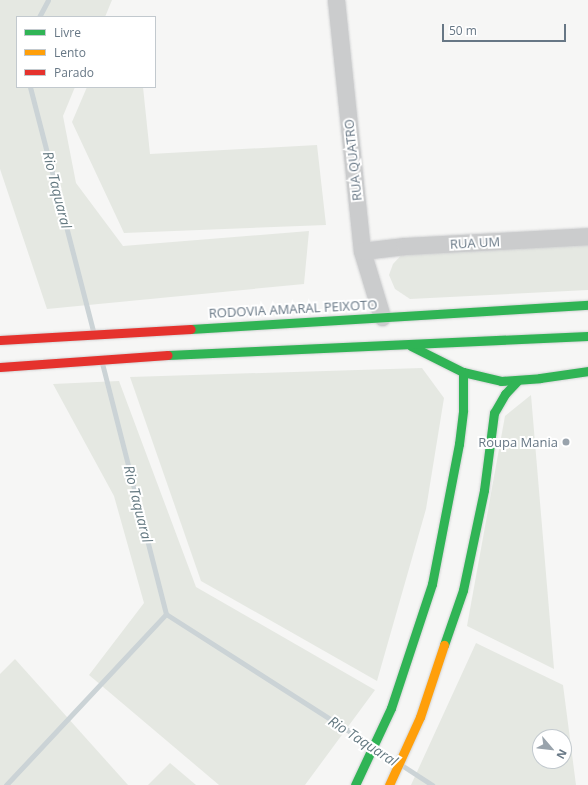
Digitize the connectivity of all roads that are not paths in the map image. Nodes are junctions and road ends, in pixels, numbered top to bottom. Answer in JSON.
{"nodes":[{"id":1,"x":336,"y":0,"type":"edge"},
{"id":2,"x":588,"y":236,"type":"edge"},
{"id":3,"x":362,"y":251,"type":"junction"},
{"id":4,"x":588,"y":305,"type":"edge"},
{"id":5,"x":382,"y":317,"type":"junction"},
{"id":6,"x":588,"y":336,"type":"edge"},
{"id":7,"x":0,"y":340,"type":"edge"},
{"id":8,"x":410,"y":345,"type":"junction"},
{"id":9,"x":0,"y":367,"type":"edge"},
{"id":10,"x":588,"y":370,"type":"edge"},
{"id":11,"x":463,"y":372,"type":"junction"},
{"id":12,"x":517,"y":380,"type":"junction"},
{"id":13,"x":484,"y":411,"type":"dead end"},
{"id":14,"x":494,"y":413,"type":"junction"},
{"id":15,"x":356,"y":783,"type":"edge"},
{"id":16,"x":389,"y":785,"type":"edge"}],
"edges":[{"from":1,"to":3,"type":"street","name":"RUA QUATRO"},
{"from":2,"to":3,"type":"street","name":"RUA UM"},
{"from":3,"to":5,"type":"street","name":"RUA QUATRO"},
{"from":4,"to":5,"type":"main road","name":"RODOVIA AMARAL PEIXOTO"},
{"from":5,"to":7,"type":"main road","name":"RODOVIA AMARAL PEIXOTO"},
{"from":6,"to":8,"type":"main road"},
{"from":8,"to":9,"type":"main road"},
{"from":8,"to":11,"type":"main road"},
{"from":10,"to":12,"type":"main road"},
{"from":11,"to":12,"type":"main road"},
{"from":11,"to":15,"type":"main road"},
{"from":12,"to":14,"type":"main road"},
{"from":13,"to":14,"type":"main road"},
{"from":14,"to":16,"type":"main road"}]}
